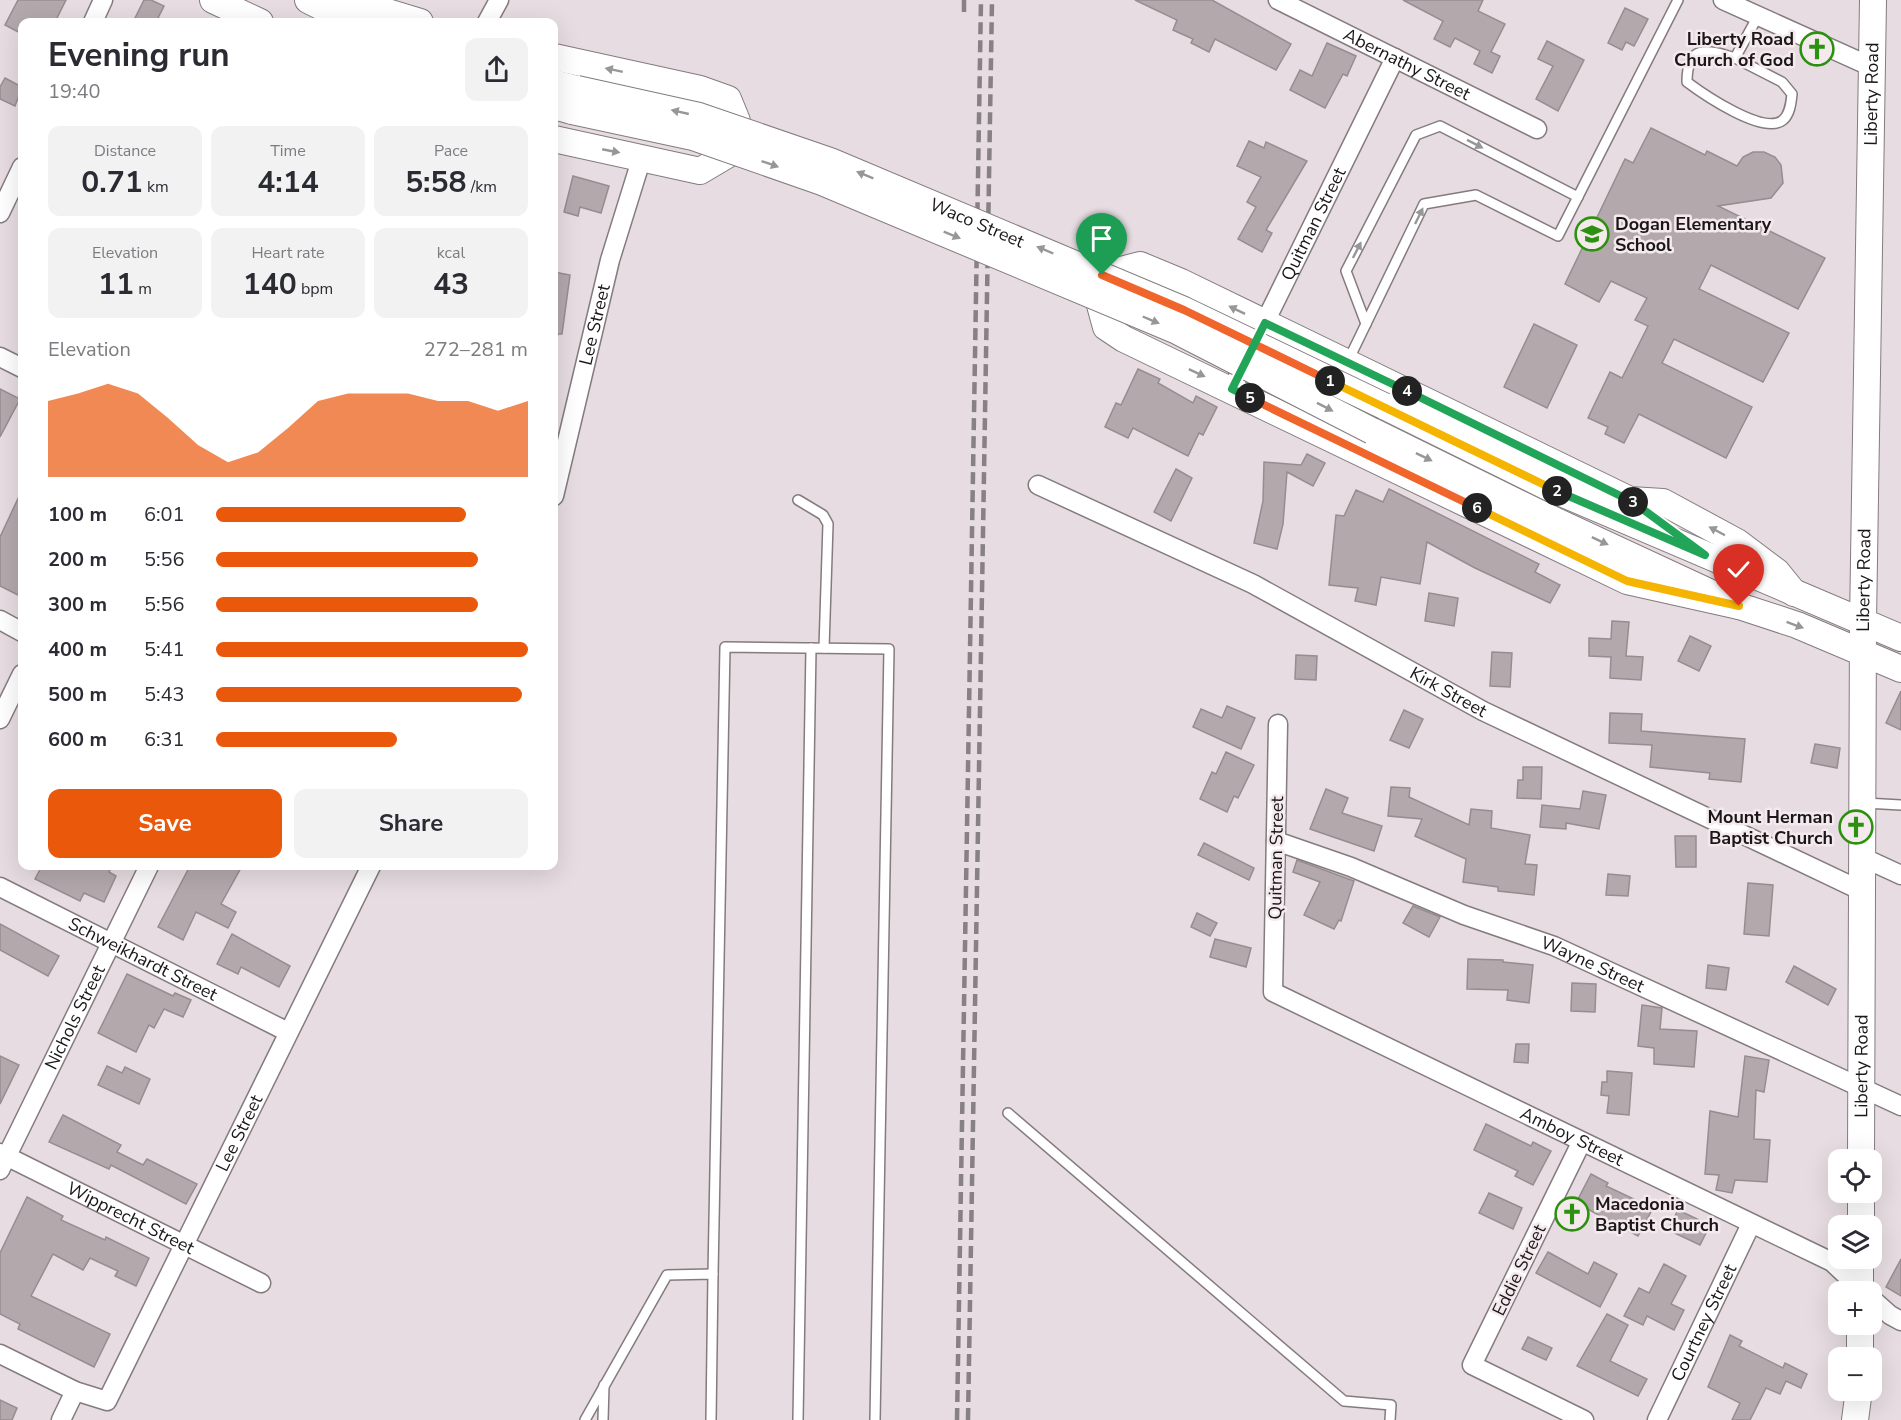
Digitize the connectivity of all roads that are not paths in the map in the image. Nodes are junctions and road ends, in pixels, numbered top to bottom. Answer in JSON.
{"nodes":[{"id":1,"x":104,"y":0,"type":"edge"},
{"id":2,"x":213,"y":0,"type":"edge"},
{"id":3,"x":308,"y":0,"type":"edge"},
{"id":4,"x":348,"y":0,"type":"edge"},
{"id":5,"x":499,"y":0,"type":"edge"},
{"id":6,"x":1278,"y":0,"type":"edge"},
{"id":7,"x":1677,"y":0,"type":"edge"},
{"id":8,"x":1723,"y":0,"type":"edge"},
{"id":9,"x":1873,"y":0,"type":"edge"},
{"id":10,"x":1758,"y":16,"type":"junction"},
{"id":11,"x":95,"y":18,"type":"edge"},
{"id":12,"x":251,"y":18,"type":"edge"},
{"id":13,"x":344,"y":18,"type":"edge"},
{"id":14,"x":407,"y":18,"type":"edge"},
{"id":15,"x":489,"y":18,"type":"edge"},
{"id":16,"x":558,"y":58,"type":"edge"},
{"id":17,"x":1395,"y":58,"type":"junction"},
{"id":18,"x":1735,"y":58,"type":"junction"},
{"id":19,"x":1874,"y":68,"type":"junction"},
{"id":20,"x":564,"y":97,"type":"edge"},
{"id":21,"x":1537,"y":129,"type":"dead end"},
{"id":22,"x":558,"y":141,"type":"edge"},
{"id":23,"x":642,"y":157,"type":"junction"},
{"id":24,"x":18,"y":175,"type":"edge"},
{"id":25,"x":1578,"y":197,"type":"junction"},
{"id":26,"x":0,"y":213,"type":"edge"},
{"id":27,"x":1265,"y":323,"type":"junction"},
{"id":28,"x":1366,"y":324,"type":"junction"},
{"id":29,"x":0,"y":357,"type":"edge"},
{"id":30,"x":1347,"y":363,"type":"junction"},
{"id":31,"x":18,"y":366,"type":"edge"},
{"id":32,"x":1232,"y":389,"type":"junction"},
{"id":33,"x":558,"y":479,"type":"edge"},
{"id":34,"x":1038,"y":485,"type":"dead end"},
{"id":35,"x":798,"y":500,"type":"dead end"},
{"id":36,"x":1630,"y":500,"type":"junction"},
{"id":37,"x":1705,"y":555,"type":"junction"},
{"id":38,"x":1794,"y":593,"type":"junction"},
{"id":39,"x":1739,"y":606,"type":"junction"},
{"id":40,"x":0,"y":620,"type":"edge"},
{"id":41,"x":1863,"y":622,"type":"junction"},
{"id":42,"x":18,"y":630,"type":"edge"},
{"id":43,"x":1901,"y":638,"type":"edge"},
{"id":44,"x":811,"y":648,"type":"junction"},
{"id":45,"x":824,"y":648,"type":"junction"},
{"id":46,"x":1864,"y":652,"type":"junction"},
{"id":47,"x":1901,"y":669,"type":"edge"},
{"id":48,"x":18,"y":682,"type":"edge"},
{"id":49,"x":0,"y":719,"type":"edge"},
{"id":50,"x":1278,"y":724,"type":"dead end"},
{"id":51,"x":1864,"y":803,"type":"junction"},
{"id":52,"x":1901,"y":805,"type":"edge"},
{"id":53,"x":1276,"y":841,"type":"junction"},
{"id":54,"x":1864,"y":858,"type":"junction"},
{"id":55,"x":147,"y":870,"type":"edge"},
{"id":56,"x":369,"y":870,"type":"edge"},
{"id":57,"x":1901,"y":875,"type":"edge"},
{"id":58,"x":0,"y":887,"type":"edge"},
{"id":59,"x":1864,"y":892,"type":"junction"},
{"id":60,"x":111,"y":944,"type":"junction"},
{"id":61,"x":1273,"y":992,"type":"joint"},
{"id":62,"x":288,"y":1032,"type":"junction"},
{"id":63,"x":1861,"y":1087,"type":"junction"},
{"id":64,"x":1901,"y":1106,"type":"edge"},
{"id":65,"x":1008,"y":1113,"type":"dead end"},
{"id":66,"x":1581,"y":1143,"type":"junction"},
{"id":67,"x":1861,"y":1149,"type":"edge"},
{"id":68,"x":2,"y":1160,"type":"edge"},
{"id":69,"x":1751,"y":1224,"type":"junction"},
{"id":70,"x":184,"y":1243,"type":"junction"},
{"id":71,"x":713,"y":1274,"type":"junction"},
{"id":72,"x":1852,"y":1281,"type":"edge"},
{"id":73,"x":261,"y":1283,"type":"dead end"},
{"id":74,"x":1882,"y":1308,"type":"edge"},
{"id":75,"x":1901,"y":1321,"type":"edge"},
{"id":76,"x":0,"y":1354,"type":"edge"},
{"id":77,"x":604,"y":1383,"type":"junction"},
{"id":78,"x":75,"y":1391,"type":"junction"},
{"id":79,"x":1858,"y":1401,"type":"edge"},
{"id":80,"x":61,"y":1420,"type":"edge"},
{"id":81,"x":585,"y":1420,"type":"edge"},
{"id":82,"x":603,"y":1420,"type":"edge"},
{"id":83,"x":711,"y":1420,"type":"edge"},
{"id":84,"x":798,"y":1420,"type":"edge"},
{"id":85,"x":875,"y":1420,"type":"edge"},
{"id":86,"x":1390,"y":1420,"type":"edge"},
{"id":87,"x":1584,"y":1420,"type":"edge"},
{"id":88,"x":1657,"y":1420,"type":"edge"},
{"id":89,"x":1855,"y":1420,"type":"edge"}],
"edges":[{"from":1,"to":11,"type":"street"},
{"from":2,"to":12,"type":"main road"},
{"from":3,"to":13,"type":"main road"},
{"from":4,"to":14,"type":"main road"},
{"from":5,"to":15,"type":"street"},
{"from":6,"to":17,"type":"street","name":"Abernathy Street"},
{"from":7,"to":25,"type":"lane"},
{"from":8,"to":10,"type":"street"},
{"from":9,"to":19,"type":"main road","name":"Liberty Road"},
{"from":10,"to":18,"type":"lane"},
{"from":10,"to":19,"type":"street"},
{"from":23,"to":16,"type":"main road","one_way":true},
{"from":17,"to":21,"type":"street","name":"Abernathy Street"},
{"from":17,"to":27,"type":"street","name":"Quitman Street"},
{"from":18,"to":18,"type":"lane"},
{"from":19,"to":41,"type":"main road","name":"Liberty Road"},
{"from":37,"to":20,"type":"main road","name":"Waco Street","one_way":true,"bridge":true},
{"from":20,"to":39,"type":"main road","name":"Waco Street","one_way":true,"bridge":true},
{"from":22,"to":23,"type":"main road","one_way":true},
{"from":23,"to":33,"type":"street","name":"Lee Street"},
{"from":24,"to":26,"type":"street"},
{"from":28,"to":25,"type":"lane","one_way":true},
{"from":28,"to":25,"type":"lane","one_way":true},
{"from":27,"to":30,"type":"main road"},
{"from":27,"to":32,"type":"street","name":"Quitman Street"},
{"from":27,"to":32,"type":"main road","one_way":true},
{"from":28,"to":30,"type":"lane"},
{"from":29,"to":31,"type":"street"},
{"from":30,"to":36,"type":"main road"},
{"from":32,"to":39,"type":"main road"},
{"from":34,"to":59,"type":"street","name":"Kirk Street"},
{"from":35,"to":45,"type":"lane"},
{"from":36,"to":37,"type":"main road"},
{"from":38,"to":36,"type":"main road","one_way":true},
{"from":37,"to":38,"type":"main road"},
{"from":38,"to":41,"type":"main road"},
{"from":39,"to":46,"type":"main road","one_way":true},
{"from":40,"to":42,"type":"street"},
{"from":41,"to":43,"type":"main road"},
{"from":41,"to":46,"type":"main road","name":"Liberty Road"},
{"from":44,"to":45,"type":"lane"},
{"from":44,"to":71,"type":"lane"},
{"from":44,"to":84,"type":"lane"},
{"from":45,"to":85,"type":"lane"},
{"from":46,"to":47,"type":"main road"},
{"from":46,"to":51,"type":"main road","name":"Liberty Road"},
{"from":48,"to":49,"type":"street"},
{"from":50,"to":53,"type":"street","name":"Quitman Street"},
{"from":51,"to":52,"type":"lane"},
{"from":51,"to":54,"type":"main road","name":"Liberty Road"},
{"from":53,"to":61,"type":"street","name":"Quitman Street"},
{"from":53,"to":63,"type":"street","name":"Wayne Street"},
{"from":54,"to":57,"type":"street"},
{"from":54,"to":59,"type":"main road","name":"Liberty Road"},
{"from":55,"to":60,"type":"street","name":"Nichols Street"},
{"from":56,"to":62,"type":"street","name":"Lee Street"},
{"from":58,"to":60,"type":"street","name":"Schweikhardt Street"},
{"from":59,"to":63,"type":"main road","name":"Liberty Road"},
{"from":60,"to":62,"type":"street","name":"Schweikhardt Street"},
{"from":60,"to":68,"type":"street","name":"Nichols Street"},
{"from":61,"to":66,"type":"street","name":"Amboy Street"},
{"from":62,"to":70,"type":"street","name":"Lee Street"},
{"from":63,"to":64,"type":"street","name":"Wayne Street"},
{"from":63,"to":67,"type":"main road","name":"Liberty Road"},
{"from":65,"to":86,"type":"lane"},
{"from":66,"to":69,"type":"street","name":"Amboy Street"},
{"from":66,"to":87,"type":"street","name":"Eddie Street"},
{"from":68,"to":70,"type":"street","name":"Wipprecht Street"},
{"from":69,"to":72,"type":"street","name":"Amboy Street"},
{"from":69,"to":88,"type":"street","name":"Courtney Street"},
{"from":70,"to":73,"type":"street","name":"Wipprecht Street"},
{"from":70,"to":78,"type":"street","name":"Lee Street"},
{"from":71,"to":77,"type":"lane"},
{"from":71,"to":83,"type":"lane"},
{"from":74,"to":75,"type":"street","name":"Amboy Street"},
{"from":76,"to":78,"type":"street"},
{"from":77,"to":81,"type":"lane"},
{"from":77,"to":82,"type":"lane"},
{"from":78,"to":80,"type":"street"},
{"from":79,"to":89,"type":"main road"}]}
